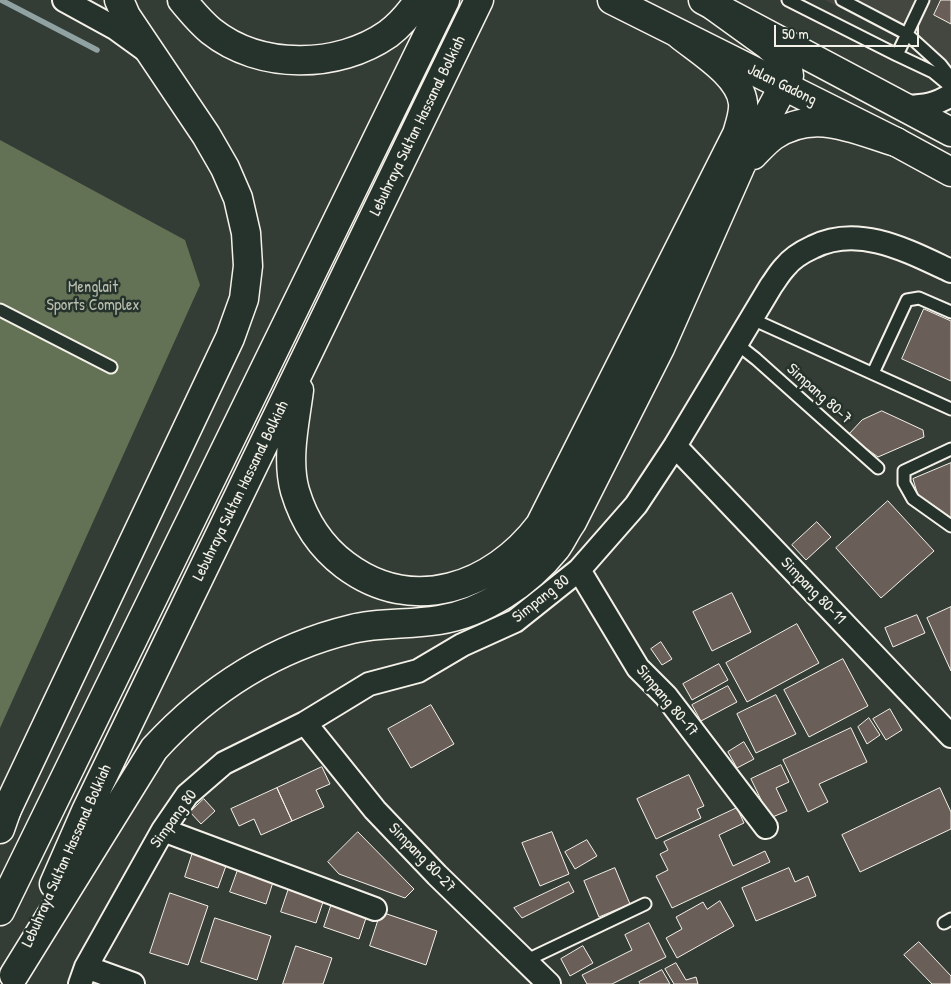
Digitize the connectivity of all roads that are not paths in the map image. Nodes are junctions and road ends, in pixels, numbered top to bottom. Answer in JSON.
{"nodes":[{"id":1,"x":64,"y":0,"type":"edge"},
{"id":2,"x":119,"y":0,"type":"edge"},
{"id":3,"x":419,"y":0,"type":"edge"},
{"id":4,"x":445,"y":0,"type":"edge"},
{"id":5,"x":479,"y":0,"type":"edge"},
{"id":6,"x":612,"y":0,"type":"edge"},
{"id":7,"x":788,"y":0,"type":"edge"},
{"id":8,"x":842,"y":0,"type":"edge"},
{"id":9,"x":923,"y":0,"type":"edge"},
{"id":10,"x":709,"y":3,"type":"edge"},
{"id":11,"x":190,"y":9,"type":"edge"},
{"id":12,"x":907,"y":34,"type":"junction"},
{"id":13,"x":680,"y":35,"type":"junction"},
{"id":14,"x":897,"y":55,"type":"junction"},
{"id":15,"x":152,"y":56,"type":"junction"},
{"id":16,"x":951,"y":78,"type":"edge"},
{"id":17,"x":785,"y":87,"type":"junction"},
{"id":18,"x":951,"y":87,"type":"edge"},
{"id":19,"x":951,"y":95,"type":"edge"},
{"id":20,"x":906,"y":108,"type":"junction"},
{"id":21,"x":951,"y":132,"type":"edge"},
{"id":22,"x":896,"y":142,"type":"junction"},
{"id":23,"x":741,"y":165,"type":"junction"},
{"id":24,"x":951,"y":172,"type":"edge"},
{"id":25,"x":951,"y":271,"type":"edge"},
{"id":26,"x":0,"y":310,"type":"edge"},
{"id":27,"x":951,"y":312,"type":"edge"},
{"id":28,"x":752,"y":319,"type":"junction"},
{"id":29,"x":737,"y":344,"type":"junction"},
{"id":30,"x":111,"y":367,"type":"dead end"},
{"id":31,"x":301,"y":368,"type":"junction"},
{"id":32,"x":873,"y":373,"type":"junction"},
{"id":33,"x":951,"y":409,"type":"edge"},
{"id":34,"x":675,"y":446,"type":"junction"},
{"id":35,"x":951,"y":449,"type":"edge"},
{"id":36,"x":878,"y":468,"type":"dead end"},
{"id":37,"x":951,"y":526,"type":"edge"},
{"id":38,"x":578,"y":570,"type":"junction"},
{"id":39,"x":305,"y":723,"type":"junction"},
{"id":40,"x":951,"y":736,"type":"edge"},
{"id":41,"x":2,"y":820,"type":"edge"},
{"id":42,"x":766,"y":827,"type":"dead end"},
{"id":43,"x":163,"y":830,"type":"junction"},
{"id":44,"x":644,"y":904,"type":"dead end"},
{"id":45,"x":375,"y":909,"type":"dead end"},
{"id":46,"x":0,"y":911,"type":"edge"},
{"id":47,"x":525,"y":961,"type":"junction"},
{"id":48,"x":83,"y":976,"type":"edge"},
{"id":49,"x":12,"y":980,"type":"edge"},
{"id":50,"x":133,"y":984,"type":"edge"},
{"id":51,"x":549,"y":984,"type":"edge"}],
"edges":[{"from":1,"to":15,"type":"street"},
{"from":2,"to":15,"type":"main road"},
{"from":3,"to":11,"type":"main road"},
{"from":4,"to":46,"type":"main road","name":"Lebuhraya Sultan Hassanal Bolkiah"},
{"from":5,"to":31,"type":"main road","name":"Lebuhraya Sultan Hassanal Bolkiah"},
{"from":6,"to":13,"type":"main road","name":"Jalan Gadong"},
{"from":7,"to":14,"type":"lane"},
{"from":8,"to":12,"type":"lane"},
{"from":9,"to":12,"type":"lane"},
{"from":10,"to":17,"type":"main road"},
{"from":10,"to":20,"type":"main road"},
{"from":12,"to":14,"type":"lane"},
{"from":12,"to":16,"type":"lane"},
{"from":13,"to":17,"type":"main road","name":"Jalan Gadong"},
{"from":13,"to":31,"type":"main road"},
{"from":14,"to":18,"type":"lane"},
{"from":15,"to":41,"type":"main road"},
{"from":17,"to":22,"type":"main road","name":"Jalan Gadong"},
{"from":17,"to":23,"type":"main road"},
{"from":19,"to":20,"type":"street"},
{"from":20,"to":21,"type":"main road"},
{"from":22,"to":23,"type":"main road"},
{"from":22,"to":24,"type":"main road","name":"Jalan Gadong"},
{"from":23,"to":49,"type":"main road"},
{"from":25,"to":28,"type":"street","name":"Simpang 80"},
{"from":26,"to":30,"type":"lane"},
{"from":27,"to":32,"type":"lane"},
{"from":28,"to":29,"type":"street","name":"Simpang 80"},
{"from":28,"to":32,"type":"lane"},
{"from":29,"to":34,"type":"street","name":"Simpang 80"},
{"from":29,"to":36,"type":"lane","name":"Simpang 80-7"},
{"from":31,"to":49,"type":"main road","name":"Lebuhraya Sultan Hassanal Bolkiah"},
{"from":32,"to":33,"type":"lane"},
{"from":34,"to":38,"type":"street","name":"Simpang 80"},
{"from":34,"to":40,"type":"street","name":"Simpang 80-11"},
{"from":35,"to":37,"type":"lane"},
{"from":38,"to":39,"type":"street","name":"Simpang 80"},
{"from":38,"to":42,"type":"street","name":"Simpang 80-17"},
{"from":39,"to":43,"type":"street","name":"Simpang 80"},
{"from":39,"to":47,"type":"street","name":"Simpang 80-27"},
{"from":43,"to":45,"type":"street"},
{"from":43,"to":48,"type":"street","name":"Simpang 80"},
{"from":44,"to":47,"type":"lane"},
{"from":47,"to":51,"type":"street","name":"Simpang 80-27"},
{"from":48,"to":50,"type":"street"}]}
